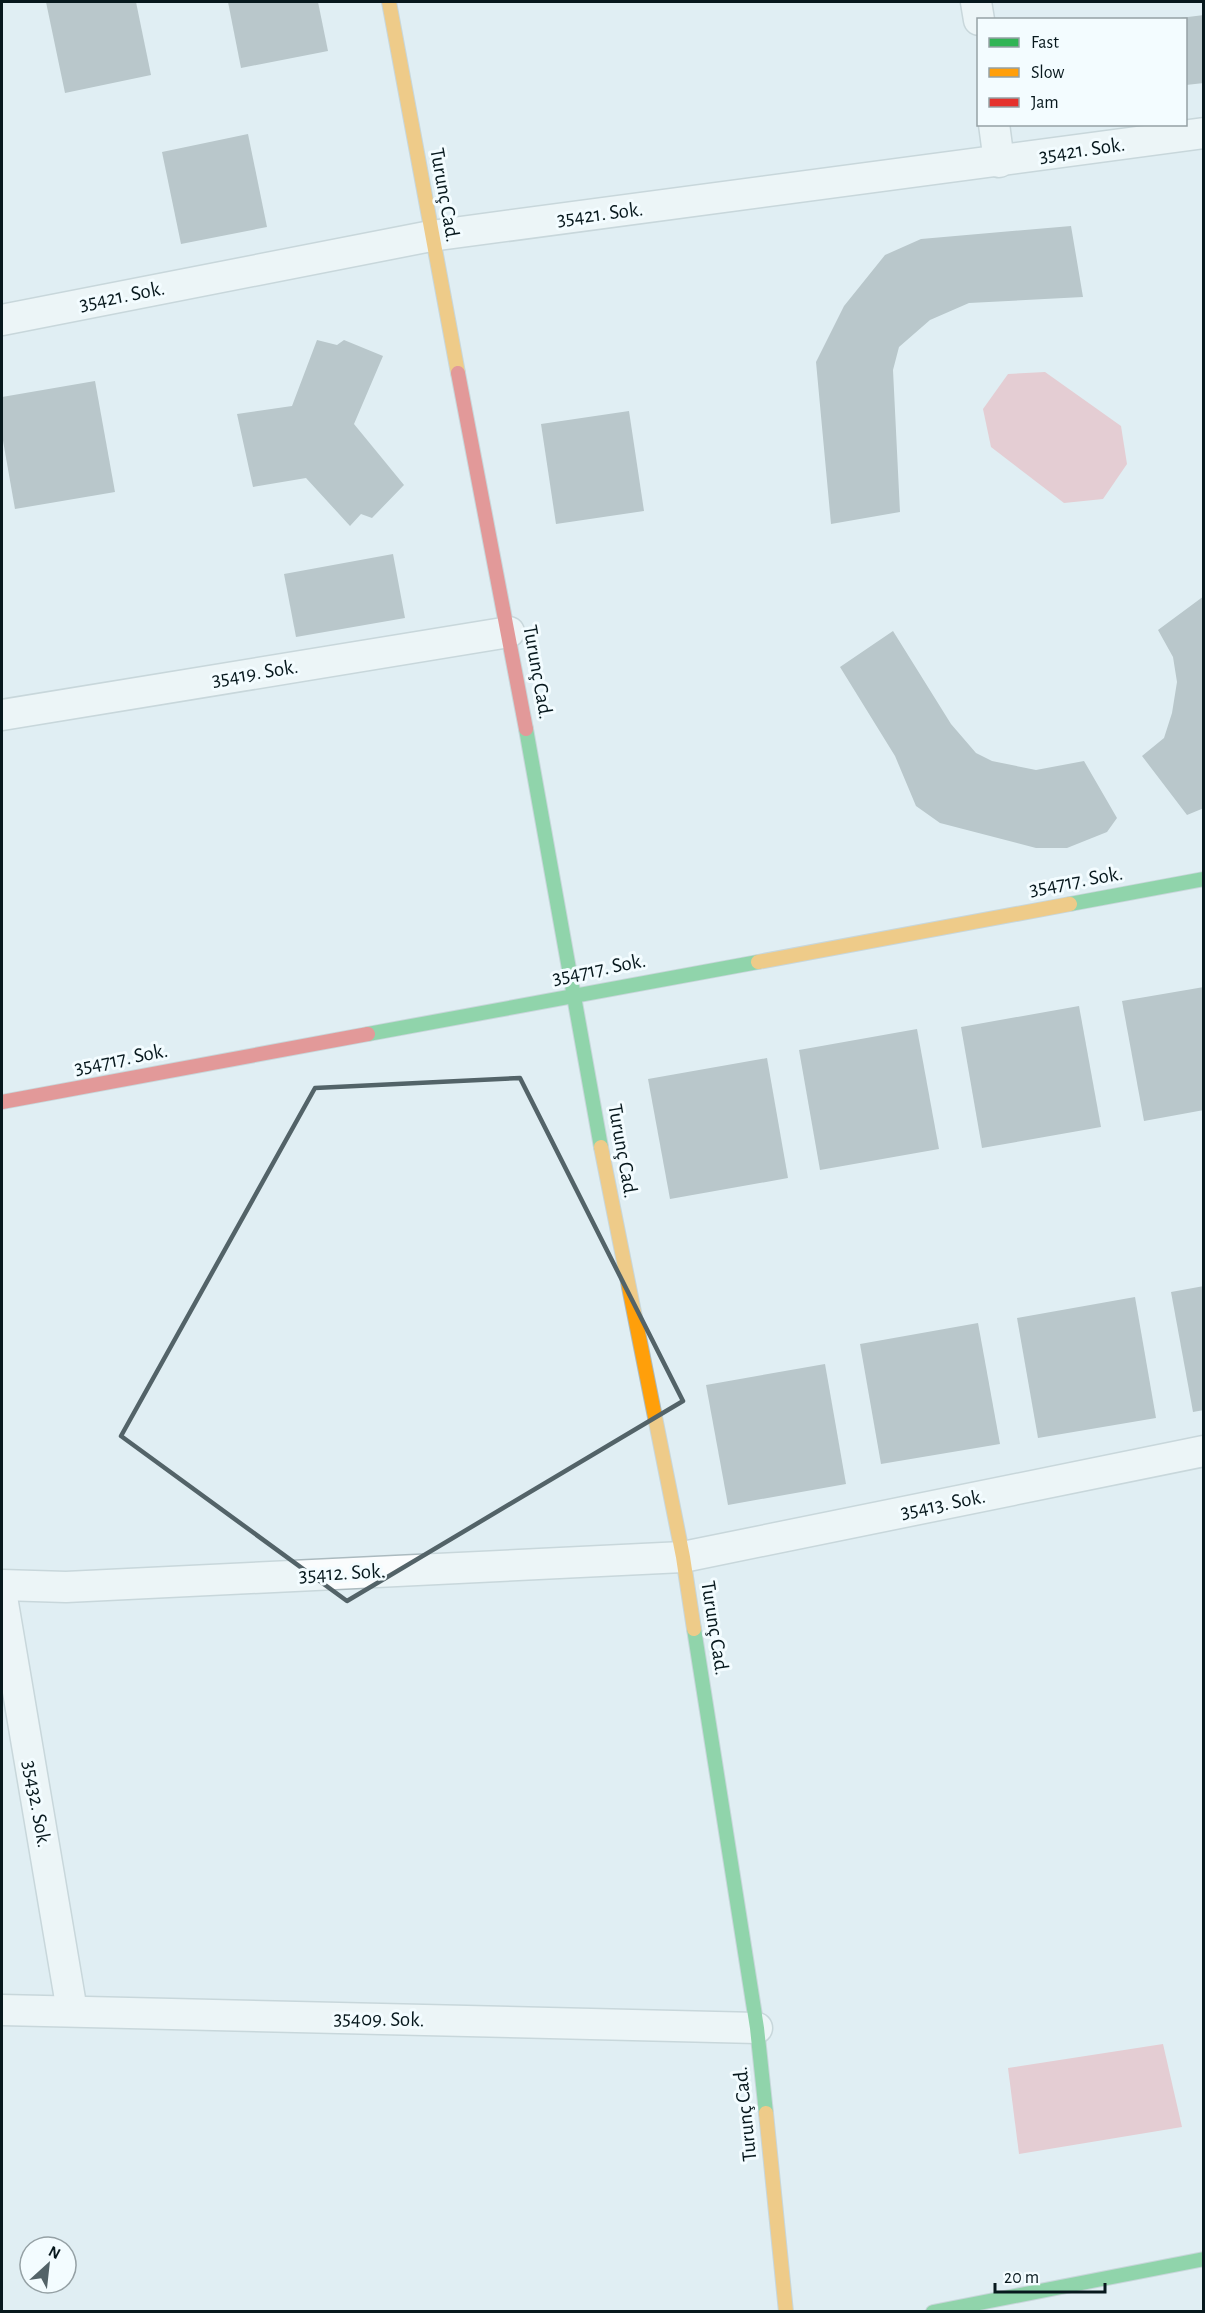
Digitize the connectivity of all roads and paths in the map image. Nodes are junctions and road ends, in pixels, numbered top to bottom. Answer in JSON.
{"nodes":[{"id":1,"x":389,"y":2,"type":"edge"},
{"id":2,"x":976,"y":2,"type":"edge"},
{"id":3,"x":979,"y":18,"type":"edge"},
{"id":4,"x":994,"y":126,"type":"edge"},
{"id":5,"x":1203,"y":133,"type":"edge"},
{"id":6,"x":999,"y":162,"type":"junction"},
{"id":7,"x":431,"y":236,"type":"junction"},
{"id":8,"x":2,"y":320,"type":"edge"},
{"id":9,"x":509,"y":632,"type":"junction"},
{"id":10,"x":2,"y":715,"type":"edge"},
{"id":11,"x":1203,"y":879,"type":"edge"},
{"id":12,"x":574,"y":995,"type":"junction"},
{"id":13,"x":2,"y":1102,"type":"edge"},
{"id":14,"x":1203,"y":1451,"type":"edge"},
{"id":15,"x":683,"y":1557,"type":"junction"},
{"id":16,"x":2,"y":1585,"type":"edge"},
{"id":17,"x":2,"y":1597,"type":"edge"},
{"id":18,"x":2,"y":2010,"type":"edge"},
{"id":19,"x":72,"y":2012,"type":"junction"},
{"id":20,"x":757,"y":2028,"type":"junction"},
{"id":21,"x":1203,"y":2259,"type":"edge"},
{"id":22,"x":786,"y":2312,"type":"edge"},
{"id":23,"x":933,"y":2312,"type":"edge"}],
"edges":[{"from":1,"to":7,"type":"street","name":"Turunç Cad."},
{"from":2,"to":3,"type":"street"},
{"from":4,"to":6,"type":"street"},
{"from":5,"to":6,"type":"street","name":"35421. Sok."},
{"from":6,"to":7,"type":"street","name":"35421. Sok."},
{"from":7,"to":8,"type":"street","name":"35421. Sok."},
{"from":7,"to":9,"type":"street","name":"Turunç Cad."},
{"from":9,"to":10,"type":"street","name":"35419. Sok."},
{"from":9,"to":12,"type":"street","name":"Turunç Cad."},
{"from":11,"to":12,"type":"street","name":"354717. Sok."},
{"from":12,"to":13,"type":"street","name":"354717. Sok."},
{"from":12,"to":15,"type":"street","name":"Turunç Cad."},
{"from":14,"to":15,"type":"street","name":"35413. Sok."},
{"from":15,"to":16,"type":"street","name":"35412. Sok."},
{"from":15,"to":20,"type":"street","name":"Turunç Cad."},
{"from":17,"to":19,"type":"street","name":"35432. Sok."},
{"from":18,"to":19,"type":"street","name":"35409. Sok."},
{"from":19,"to":20,"type":"street","name":"35409. Sok."},
{"from":20,"to":22,"type":"street","name":"Turunç Cad."},
{"from":21,"to":23,"type":"street"}]}
